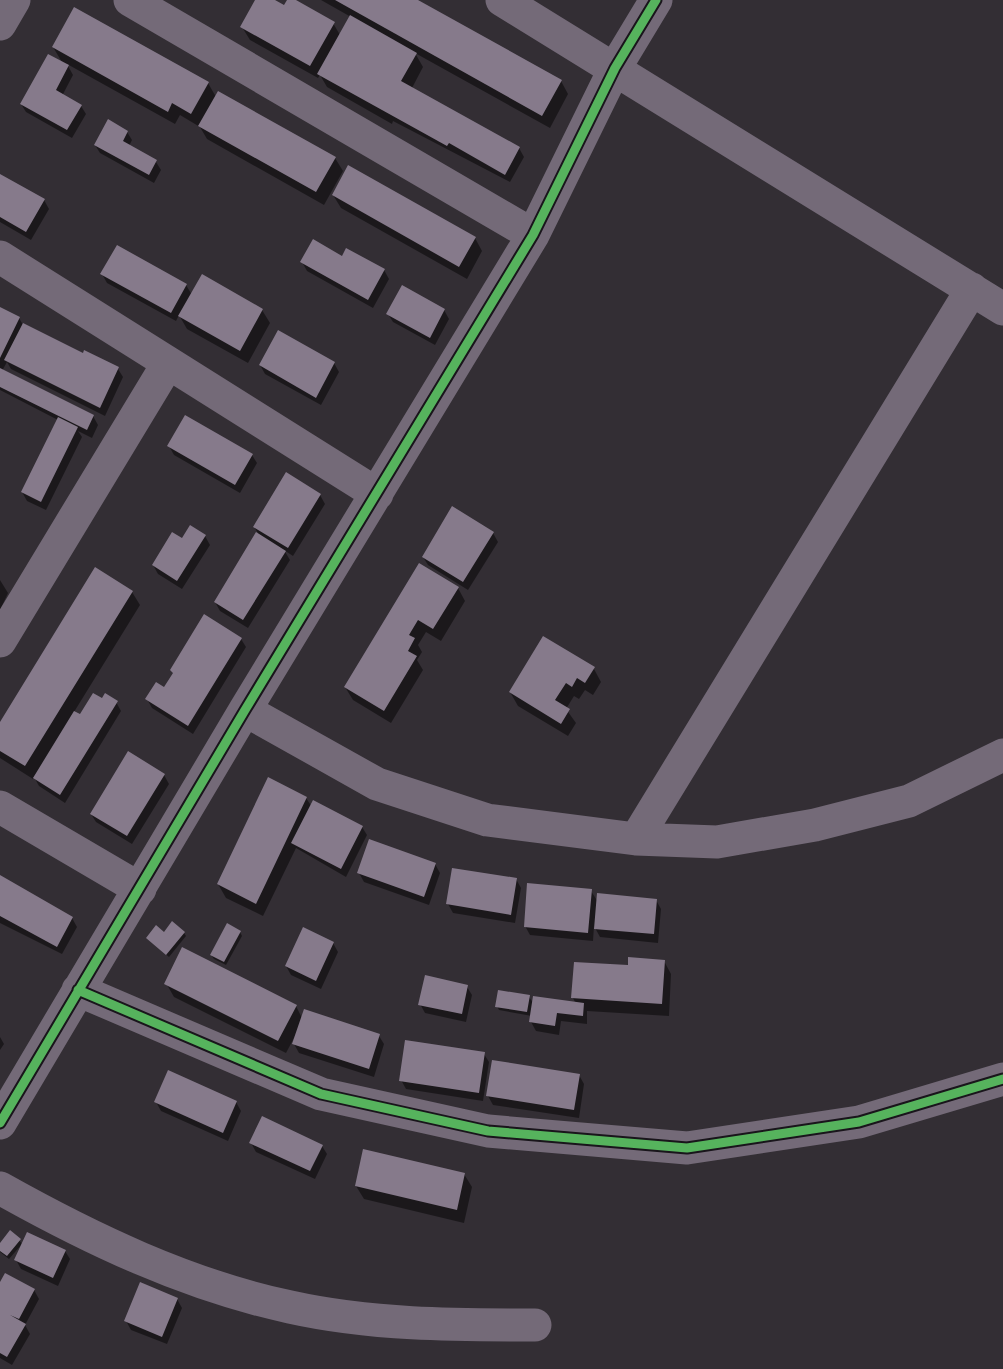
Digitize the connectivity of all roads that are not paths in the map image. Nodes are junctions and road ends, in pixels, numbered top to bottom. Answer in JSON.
{"nodes":[{"id":1,"x":14,"y":0,"type":"edge"},
{"id":2,"x":130,"y":0,"type":"edge"},
{"id":3,"x":502,"y":0,"type":"edge"},
{"id":4,"x":656,"y":0,"type":"edge"},
{"id":5,"x":0,"y":24,"type":"edge"},
{"id":6,"x":615,"y":68,"type":"junction"},
{"id":7,"x":533,"y":235,"type":"junction"},
{"id":8,"x":0,"y":256,"type":"edge"},
{"id":9,"x":972,"y":289,"type":"junction"},
{"id":10,"x":1003,"y":309,"type":"edge"},
{"id":11,"x":167,"y":364,"type":"junction"},
{"id":12,"x":377,"y":494,"type":"junction"},
{"id":13,"x":0,"y":641,"type":"edge"},
{"id":14,"x":245,"y":710,"type":"junction"},
{"id":15,"x":1003,"y":755,"type":"edge"},
{"id":16,"x":0,"y":807,"type":"edge"},
{"id":17,"x":636,"y":839,"type":"junction"},
{"id":18,"x":140,"y":889,"type":"junction"},
{"id":19,"x":78,"y":990,"type":"junction"},
{"id":20,"x":1003,"y":1079,"type":"edge"},
{"id":21,"x":0,"y":1123,"type":"edge"},
{"id":22,"x":0,"y":1188,"type":"edge"},
{"id":23,"x":535,"y":1325,"type":"dead end"}],
"edges":[{"from":1,"to":5,"type":"street"},
{"from":2,"to":7,"type":"street"},
{"from":3,"to":6,"type":"street"},
{"from":4,"to":6,"type":"street"},
{"from":6,"to":7,"type":"street"},
{"from":6,"to":9,"type":"street"},
{"from":7,"to":12,"type":"street"},
{"from":8,"to":11,"type":"street"},
{"from":9,"to":10,"type":"street"},
{"from":9,"to":17,"type":"street"},
{"from":11,"to":12,"type":"street"},
{"from":11,"to":13,"type":"street"},
{"from":12,"to":14,"type":"street"},
{"from":14,"to":17,"type":"street"},
{"from":14,"to":18,"type":"street"},
{"from":15,"to":17,"type":"street"},
{"from":16,"to":18,"type":"street"},
{"from":18,"to":19,"type":"street"},
{"from":19,"to":20,"type":"street"},
{"from":19,"to":21,"type":"street"},
{"from":22,"to":23,"type":"street"}]}
